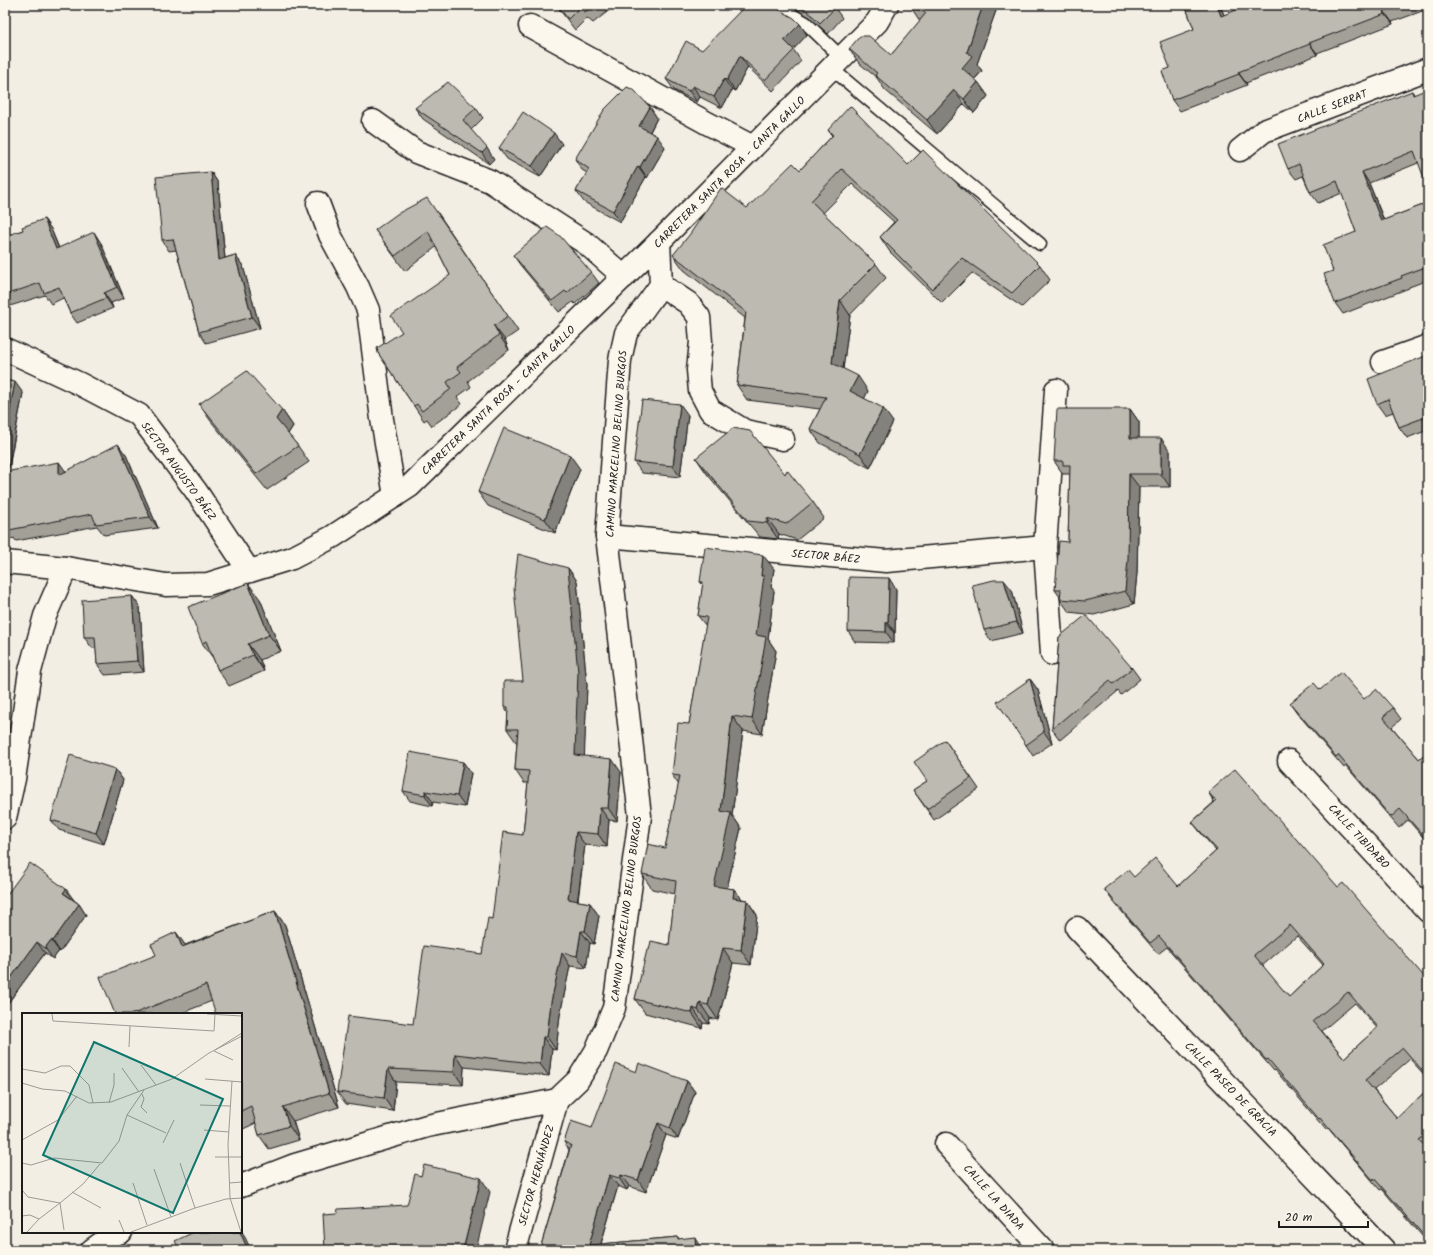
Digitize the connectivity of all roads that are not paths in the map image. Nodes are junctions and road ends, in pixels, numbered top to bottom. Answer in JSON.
{"nodes":[{"id":1,"x":774,"y":5,"type":"edge"},
{"id":2,"x":887,"y":5,"type":"edge"},
{"id":3,"x":530,"y":26,"type":"dead end"},
{"id":4,"x":836,"y":63,"type":"junction"},
{"id":5,"x":1428,"y":69,"type":"edge"},
{"id":6,"x":373,"y":121,"type":"dead end"},
{"id":7,"x":754,"y":147,"type":"junction"},
{"id":8,"x":1240,"y":150,"type":"dead end"},
{"id":9,"x":318,"y":203,"type":"dead end"},
{"id":10,"x":659,"y":242,"type":"junction"},
{"id":11,"x":1040,"y":244,"type":"dead end"},
{"id":12,"x":624,"y":277,"type":"junction"},
{"id":13,"x":661,"y":285,"type":"junction"},
{"id":14,"x":1428,"y":346,"type":"edge"},
{"id":15,"x":5,"y":349,"type":"edge"},
{"id":16,"x":1383,"y":362,"type":"dead end"},
{"id":17,"x":1056,"y":390,"type":"dead end"},
{"id":18,"x":783,"y":439,"type":"dead end"},
{"id":19,"x":395,"y":496,"type":"junction"},
{"id":20,"x":607,"y":536,"type":"junction"},
{"id":21,"x":1045,"y":547,"type":"junction"},
{"id":22,"x":5,"y":562,"type":"edge"},
{"id":23,"x":66,"y":568,"type":"junction"},
{"id":24,"x":249,"y":571,"type":"junction"},
{"id":25,"x":1052,"y":654,"type":"dead end"},
{"id":26,"x":1289,"y":762,"type":"dead end"},
{"id":27,"x":5,"y":818,"type":"edge"},
{"id":28,"x":1428,"y":911,"type":"edge"},
{"id":29,"x":1077,"y":928,"type":"dead end"},
{"id":30,"x":557,"y":1100,"type":"junction"},
{"id":31,"x":946,"y":1144,"type":"dead end"},
{"id":32,"x":242,"y":1186,"type":"edge"},
{"id":33,"x":118,"y":1233,"type":"edge"},
{"id":34,"x":92,"y":1250,"type":"edge"},
{"id":35,"x":515,"y":1250,"type":"edge"},
{"id":36,"x":1043,"y":1250,"type":"edge"},
{"id":37,"x":1384,"y":1250,"type":"edge"}],
"edges":[{"from":1,"to":4,"type":"lane"},
{"from":2,"to":4,"type":"street","name":"CARRETERA SANTA ROSA - CANTA GALLO"},
{"from":3,"to":7,"type":"street"},
{"from":4,"to":7,"type":"street","name":"CARRETERA SANTA ROSA - CANTA GALLO"},
{"from":4,"to":11,"type":"lane"},
{"from":5,"to":8,"type":"street","name":"CALLE SERRAT"},
{"from":6,"to":12,"type":"street"},
{"from":7,"to":10,"type":"street","name":"CARRETERA SANTA ROSA - CANTA GALLO"},
{"from":9,"to":19,"type":"street"},
{"from":10,"to":12,"type":"street","name":"CARRETERA SANTA ROSA - CANTA GALLO"},
{"from":10,"to":13,"type":"street"},
{"from":12,"to":19,"type":"street","name":"CARRETERA SANTA ROSA - CANTA GALLO"},
{"from":13,"to":18,"type":"street"},
{"from":13,"to":20,"type":"street","name":"CAMINO MARCELINO BELINO BURGOS"},
{"from":14,"to":16,"type":"street"},
{"from":15,"to":24,"type":"street","name":"SECTOR AUGUSTO BÁEZ"},
{"from":17,"to":21,"type":"street"},
{"from":19,"to":24,"type":"street","name":"CARRETERA SANTA ROSA - CANTA GALLO"},
{"from":20,"to":21,"type":"street","name":"SECTOR BÁEZ"},
{"from":20,"to":30,"type":"street","name":"CAMINO MARCELINO BELINO BURGOS"},
{"from":21,"to":25,"type":"street"},
{"from":22,"to":23,"type":"street","name":"CARRETERA SANTA ROSA - CANTA GALLO"},
{"from":23,"to":24,"type":"street","name":"CARRETERA SANTA ROSA - CANTA GALLO"},
{"from":23,"to":27,"type":"street"},
{"from":26,"to":28,"type":"street","name":"CALLE TIBIDABO"},
{"from":29,"to":37,"type":"street","name":"CALLE PASEO DE GRACIA"},
{"from":30,"to":32,"type":"street"},
{"from":30,"to":35,"type":"street","name":"SECTOR HERNÁNDEZ"},
{"from":31,"to":36,"type":"street","name":"CALLE LA DIADA"},
{"from":33,"to":34,"type":"street"}]}
